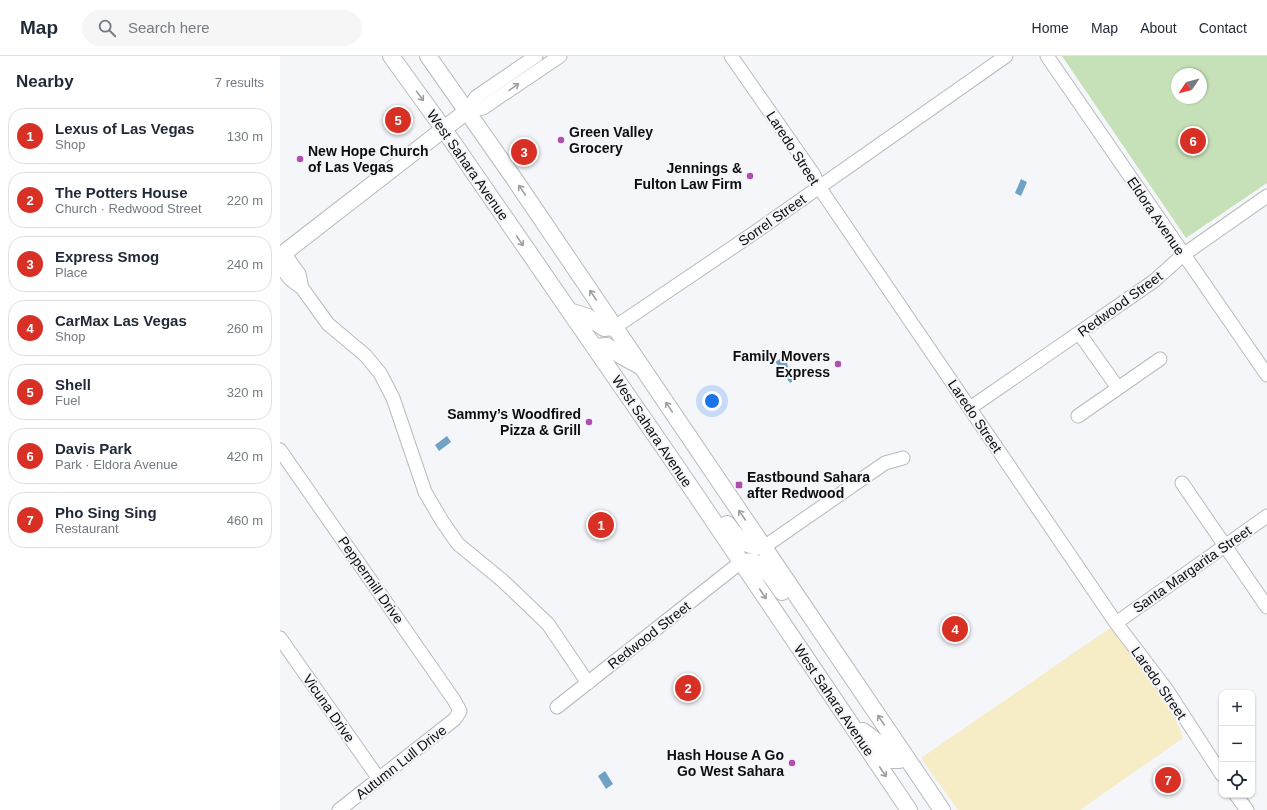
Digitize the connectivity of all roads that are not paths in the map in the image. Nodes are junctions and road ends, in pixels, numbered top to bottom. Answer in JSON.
{"nodes":[{"id":1,"x":391,"y":56,"type":"edge"},
{"id":2,"x":428,"y":56,"type":"edge"},
{"id":3,"x":536,"y":56,"type":"edge"},
{"id":4,"x":560,"y":56,"type":"edge"},
{"id":5,"x":731,"y":56,"type":"edge"},
{"id":6,"x":1006,"y":56,"type":"edge"},
{"id":7,"x":1046,"y":56,"type":"edge"},
{"id":8,"x":467,"y":111,"type":"junction"},
{"id":9,"x":443,"y":128,"type":"junction"},
{"id":10,"x":819,"y":187,"type":"junction"},
{"id":11,"x":1267,"y":196,"type":"edge"},
{"id":12,"x":1183,"y":255,"type":"junction"},
{"id":13,"x":281,"y":258,"type":"edge"},
{"id":14,"x":569,"y":311,"type":"junction"},
{"id":15,"x":615,"y":327,"type":"junction"},
{"id":16,"x":1079,"y":333,"type":"junction"},
{"id":17,"x":594,"y":347,"type":"junction"},
{"id":18,"x":1160,"y":359,"type":"dead end"},
{"id":19,"x":642,"y":367,"type":"junction"},
{"id":20,"x":1267,"y":375,"type":"edge"},
{"id":21,"x":1118,"y":388,"type":"junction"},
{"id":22,"x":970,"y":408,"type":"junction"},
{"id":23,"x":1078,"y":416,"type":"dead end"},
{"id":24,"x":280,"y":450,"type":"edge"},
{"id":25,"x":902,"y":458,"type":"dead end"},
{"id":26,"x":1182,"y":483,"type":"dead end"},
{"id":27,"x":690,"y":487,"type":"junction"},
{"id":28,"x":1267,"y":516,"type":"edge"},
{"id":29,"x":1225,"y":545,"type":"junction"},
{"id":30,"x":764,"y":547,"type":"junction"},
{"id":31,"x":741,"y":562,"type":"junction"},
{"id":32,"x":1267,"y":607,"type":"edge"},
{"id":33,"x":1116,"y":623,"type":"junction"},
{"id":34,"x":280,"y":638,"type":"edge"},
{"id":35,"x":835,"y":652,"type":"junction"},
{"id":36,"x":588,"y":683,"type":"junction"},
{"id":37,"x":557,"y":707,"type":"dead end"},
{"id":38,"x":460,"y":711,"type":"joint"},
{"id":39,"x":845,"y":716,"type":"junction"},
{"id":40,"x":905,"y":756,"type":"junction"},
{"id":41,"x":1219,"y":770,"type":"edge"},
{"id":42,"x":379,"y":779,"type":"junction"},
{"id":43,"x":1238,"y":798,"type":"edge"},
{"id":44,"x":339,"y":810,"type":"edge"},
{"id":45,"x":909,"y":810,"type":"edge"},
{"id":46,"x":942,"y":810,"type":"edge"},
{"id":47,"x":1247,"y":810,"type":"edge"}],
"edges":[{"from":1,"to":9,"type":"main road","name":"West Sahara Avenue","one_way":true},
{"from":2,"to":8,"type":"main road","name":"West Sahara Avenue"},
{"from":3,"to":8,"type":"street"},
{"from":8,"to":4,"type":"street","one_way":true},
{"from":5,"to":10,"type":"street","name":"Laredo Street"},
{"from":6,"to":10,"type":"street","name":"Sorrel Street"},
{"from":7,"to":12,"type":"street","name":"Eldora Avenue"},
{"from":8,"to":9,"type":"main road"},
{"from":15,"to":8,"type":"main road","name":"West Sahara Avenue","one_way":true},
{"from":9,"to":13,"type":"main road"},
{"from":9,"to":14,"type":"main road","name":"West Sahara Avenue","one_way":true},
{"from":10,"to":15,"type":"street","name":"Sorrel Street"},
{"from":10,"to":22,"type":"street","name":"Laredo Street"},
{"from":11,"to":12,"type":"street","name":"Redwood Street"},
{"from":12,"to":16,"type":"street","name":"Redwood Street"},
{"from":12,"to":20,"type":"street","name":"Eldora Avenue"},
{"from":13,"to":36,"type":"street"},
{"from":14,"to":15,"type":"main road"},
{"from":14,"to":17,"type":"main road","name":"West Sahara Avenue"},
{"from":15,"to":19,"type":"main road","name":"West Sahara Avenue"},
{"from":16,"to":21,"type":"street"},
{"from":16,"to":22,"type":"street","name":"Redwood Street"},
{"from":17,"to":19,"type":"main road"},
{"from":17,"to":27,"type":"main road","name":"West Sahara Avenue"},
{"from":18,"to":21,"type":"street"},
{"from":30,"to":19,"type":"main road","name":"West Sahara Avenue","one_way":true},
{"from":21,"to":23,"type":"street"},
{"from":22,"to":33,"type":"street","name":"Laredo Street"},
{"from":24,"to":38,"type":"street","name":"Peppermill Drive"},
{"from":25,"to":30,"type":"street"},
{"from":26,"to":29,"type":"street"},
{"from":27,"to":30,"type":"main road"},
{"from":27,"to":31,"type":"main road","name":"West Sahara Avenue"},
{"from":28,"to":29,"type":"street","name":"Santa Margarita Street"},
{"from":29,"to":32,"type":"street"},
{"from":29,"to":33,"type":"street","name":"Santa Margarita Street"},
{"from":30,"to":35,"type":"main road","name":"West Sahara Avenue"},
{"from":31,"to":35,"type":"main road"},
{"from":31,"to":36,"type":"street","name":"Redwood Street"},
{"from":31,"to":39,"type":"main road","name":"West Sahara Avenue","one_way":true},
{"from":33,"to":41,"type":"street","name":"Laredo Street"},
{"from":34,"to":42,"type":"street","name":"Vicuna Drive"},
{"from":40,"to":35,"type":"main road","name":"West Sahara Avenue","one_way":true},
{"from":36,"to":37,"type":"street","name":"Redwood Street"},
{"from":38,"to":42,"type":"street","name":"Autumn Lull Drive"},
{"from":39,"to":40,"type":"main road"},
{"from":39,"to":45,"type":"main road","name":"West Sahara Avenue","one_way":true},
{"from":40,"to":46,"type":"main road","name":"West Sahara Avenue"},
{"from":42,"to":44,"type":"street","name":"Autumn Lull Drive"},
{"from":43,"to":47,"type":"street"}]}
